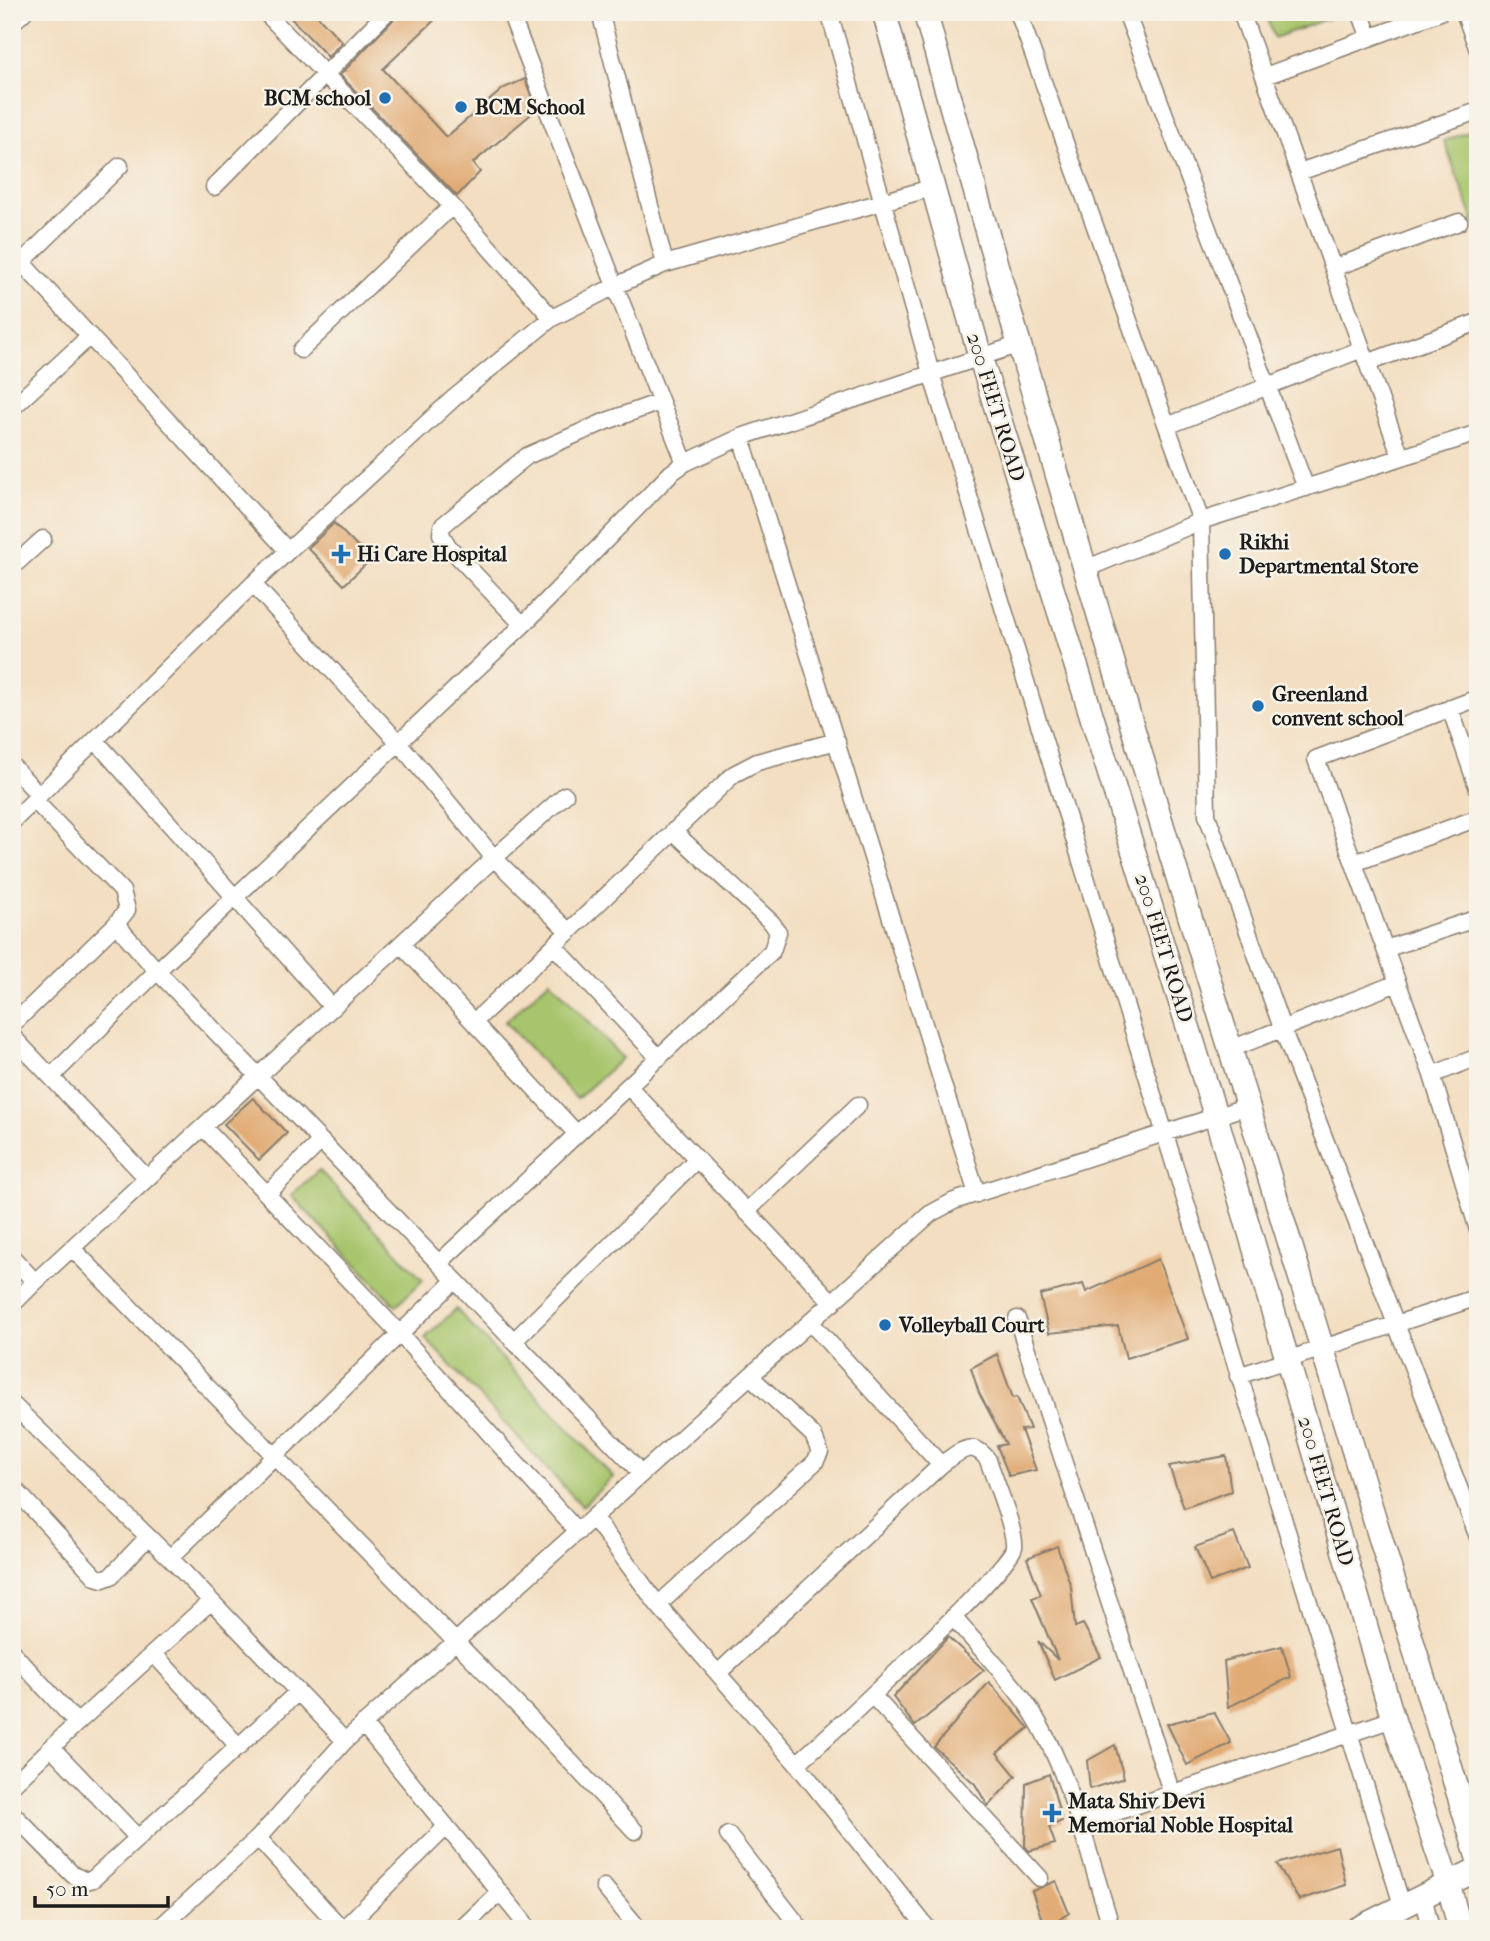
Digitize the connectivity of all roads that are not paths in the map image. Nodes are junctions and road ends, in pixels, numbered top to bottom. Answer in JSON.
{"nodes":[{"id":1,"x":24,"y":12,"type":"edge"},
{"id":2,"x":265,"y":12,"type":"edge"},
{"id":3,"x":387,"y":12,"type":"edge"},
{"id":4,"x":510,"y":12,"type":"edge"},
{"id":5,"x":600,"y":12,"type":"edge"},
{"id":6,"x":829,"y":12,"type":"edge"},
{"id":7,"x":884,"y":12,"type":"edge"},
{"id":8,"x":925,"y":12,"type":"edge"},
{"id":9,"x":1018,"y":12,"type":"edge"},
{"id":10,"x":1126,"y":12,"type":"edge"},
{"id":11,"x":1241,"y":12,"type":"edge"},
{"id":12,"x":1360,"y":12,"type":"edge"},
{"id":13,"x":1440,"y":12,"type":"edge"},
{"id":14,"x":1464,"y":12,"type":"edge"},
{"id":15,"x":12,"y":23,"type":"edge"},
{"id":16,"x":1370,"y":38,"type":"junction"},
{"id":17,"x":1478,"y":50,"type":"edge"},
{"id":18,"x":326,"y":72,"type":"junction"},
{"id":19,"x":1265,"y":76,"type":"junction"},
{"id":20,"x":1478,"y":111,"type":"edge"},
{"id":21,"x":120,"y":166,"type":"dead end"},
{"id":22,"x":1299,"y":172,"type":"junction"},
{"id":23,"x":214,"y":187,"type":"dead end"},
{"id":24,"x":931,"y":188,"type":"junction"},
{"id":25,"x":881,"y":203,"type":"junction"},
{"id":26,"x":452,"y":206,"type":"junction"},
{"id":27,"x":1459,"y":222,"type":"dead end"},
{"id":28,"x":17,"y":257,"type":"edge"},
{"id":29,"x":665,"y":264,"type":"junction"},
{"id":30,"x":1333,"y":268,"type":"junction"},
{"id":31,"x":615,"y":286,"type":"junction"},
{"id":32,"x":552,"y":318,"type":"junction"},
{"id":33,"x":1478,"y":321,"type":"edge"},
{"id":34,"x":90,"y":336,"type":"junction"},
{"id":35,"x":1017,"y":345,"type":"junction"},
{"id":36,"x":301,"y":350,"type":"dead end"},
{"id":37,"x":980,"y":356,"type":"junction"},
{"id":38,"x":1364,"y":356,"type":"junction"},
{"id":39,"x":931,"y":373,"type":"junction"},
{"id":40,"x":1266,"y":384,"type":"junction"},
{"id":41,"x":660,"y":401,"type":"junction"},
{"id":42,"x":12,"y":408,"type":"edge"},
{"id":43,"x":1167,"y":426,"type":"junction"},
{"id":44,"x":1478,"y":433,"type":"edge"},
{"id":45,"x":741,"y":437,"type":"junction"},
{"id":46,"x":1401,"y":457,"type":"junction"},
{"id":47,"x":685,"y":463,"type":"junction"},
{"id":48,"x":1306,"y":488,"type":"junction"},
{"id":49,"x":1201,"y":522,"type":"junction"},
{"id":50,"x":43,"y":539,"type":"dead end"},
{"id":51,"x":288,"y":551,"type":"junction"},
{"id":52,"x":12,"y":568,"type":"edge"},
{"id":53,"x":1083,"y":570,"type":"junction"},
{"id":54,"x":253,"y":584,"type":"junction"},
{"id":55,"x":523,"y":625,"type":"junction"},
{"id":56,"x":1478,"y":698,"type":"edge"},
{"id":57,"x":1450,"y":708,"type":"junction"},
{"id":58,"x":95,"y":740,"type":"junction"},
{"id":59,"x":837,"y":741,"type":"junction"},
{"id":60,"x":399,"y":743,"type":"junction"},
{"id":61,"x":12,"y":766,"type":"edge"},
{"id":62,"x":1478,"y":789,"type":"edge"},
{"id":63,"x":565,"y":795,"type":"dead end"},
{"id":64,"x":37,"y":798,"type":"junction"},
{"id":65,"x":1478,"y":818,"type":"edge"},
{"id":66,"x":12,"y":822,"type":"edge"},
{"id":67,"x":673,"y":831,"type":"junction"},
{"id":68,"x":494,"y":858,"type":"junction"},
{"id":69,"x":1354,"y":863,"type":"junction"},
{"id":70,"x":235,"y":898,"type":"junction"},
{"id":71,"x":1478,"y":918,"type":"edge"},
{"id":72,"x":116,"y":924,"type":"junction"},
{"id":73,"x":569,"y":932,"type":"junction"},
{"id":74,"x":402,"y":945,"type":"junction"},
{"id":75,"x":554,"y":946,"type":"junction"},
{"id":76,"x":1385,"y":949,"type":"junction"},
{"id":77,"x":157,"y":971,"type":"junction"},
{"id":78,"x":1396,"y":983,"type":"junction"},
{"id":79,"x":333,"y":1008,"type":"junction"},
{"id":80,"x":474,"y":1022,"type":"junction"},
{"id":81,"x":12,"y":1025,"type":"edge"},
{"id":82,"x":1282,"y":1028,"type":"junction"},
{"id":83,"x":12,"y":1036,"type":"edge"},
{"id":84,"x":1231,"y":1049,"type":"junction"},
{"id":85,"x":1478,"y":1057,"type":"edge"},
{"id":86,"x":659,"y":1058,"type":"junction"},
{"id":87,"x":1432,"y":1075,"type":"junction"},
{"id":88,"x":259,"y":1076,"type":"junction"},
{"id":89,"x":51,"y":1077,"type":"junction"},
{"id":90,"x":629,"y":1087,"type":"junction"},
{"id":91,"x":858,"y":1105,"type":"dead end"},
{"id":92,"x":1248,"y":1106,"type":"junction"},
{"id":93,"x":1216,"y":1117,"type":"junction"},
{"id":94,"x":203,"y":1127,"type":"junction"},
{"id":95,"x":578,"y":1134,"type":"junction"},
{"id":96,"x":1164,"y":1135,"type":"junction"},
{"id":97,"x":321,"y":1140,"type":"junction"},
{"id":98,"x":697,"y":1160,"type":"junction"},
{"id":99,"x":146,"y":1177,"type":"junction"},
{"id":100,"x":1472,"y":1189,"type":"edge"},
{"id":101,"x":267,"y":1194,"type":"junction"},
{"id":102,"x":977,"y":1194,"type":"junction"},
{"id":103,"x":746,"y":1212,"type":"junction"},
{"id":104,"x":1478,"y":1230,"type":"edge"},
{"id":105,"x":72,"y":1248,"type":"junction"},
{"id":106,"x":12,"y":1257,"type":"edge"},
{"id":107,"x":439,"y":1263,"type":"junction"},
{"id":108,"x":455,"y":1280,"type":"junction"},
{"id":109,"x":35,"y":1282,"type":"junction"},
{"id":110,"x":1478,"y":1297,"type":"edge"},
{"id":111,"x":833,"y":1303,"type":"junction"},
{"id":112,"x":12,"y":1305,"type":"edge"},
{"id":113,"x":1017,"y":1319,"type":"dead end"},
{"id":114,"x":811,"y":1323,"type":"junction"},
{"id":115,"x":1395,"y":1324,"type":"junction"},
{"id":116,"x":400,"y":1334,"type":"junction"},
{"id":117,"x":514,"y":1341,"type":"junction"},
{"id":118,"x":1324,"y":1350,"type":"junction"},
{"id":119,"x":1288,"y":1362,"type":"junction"},
{"id":120,"x":750,"y":1376,"type":"junction"},
{"id":121,"x":1238,"y":1376,"type":"junction"},
{"id":122,"x":12,"y":1404,"type":"edge"},
{"id":123,"x":273,"y":1458,"type":"junction"},
{"id":124,"x":941,"y":1465,"type":"junction"},
{"id":125,"x":641,"y":1473,"type":"junction"},
{"id":126,"x":12,"y":1486,"type":"edge"},
{"id":127,"x":594,"y":1518,"type":"junction"},
{"id":128,"x":578,"y":1532,"type":"junction"},
{"id":129,"x":1478,"y":1536,"type":"edge"},
{"id":130,"x":148,"y":1537,"type":"junction"},
{"id":131,"x":170,"y":1559,"type":"junction"},
{"id":132,"x":211,"y":1601,"type":"junction"},
{"id":133,"x":658,"y":1605,"type":"junction"},
{"id":134,"x":953,"y":1617,"type":"junction"},
{"id":135,"x":455,"y":1641,"type":"junction"},
{"id":136,"x":12,"y":1652,"type":"edge"},
{"id":137,"x":154,"y":1654,"type":"junction"},
{"id":138,"x":718,"y":1673,"type":"junction"},
{"id":139,"x":298,"y":1692,"type":"junction"},
{"id":140,"x":872,"y":1695,"type":"junction"},
{"id":141,"x":1393,"y":1719,"type":"junction"},
{"id":142,"x":77,"y":1723,"type":"junction"},
{"id":143,"x":363,"y":1724,"type":"junction"},
{"id":144,"x":1348,"y":1735,"type":"junction"},
{"id":145,"x":345,"y":1741,"type":"junction"},
{"id":146,"x":239,"y":1747,"type":"junction"},
{"id":147,"x":52,"y":1748,"type":"junction"},
{"id":148,"x":797,"y":1764,"type":"junction"},
{"id":149,"x":12,"y":1785,"type":"edge"},
{"id":150,"x":1172,"y":1794,"type":"junction"},
{"id":151,"x":12,"y":1813,"type":"edge"},
{"id":152,"x":1078,"y":1825,"type":"junction"},
{"id":153,"x":446,"y":1827,"type":"junction"},
{"id":154,"x":635,"y":1830,"type":"dead end"},
{"id":155,"x":728,"y":1835,"type":"dead end"},
{"id":156,"x":138,"y":1838,"type":"junction"},
{"id":157,"x":258,"y":1838,"type":"junction"},
{"id":158,"x":1478,"y":1858,"type":"edge"},
{"id":159,"x":1478,"y":1869,"type":"edge"},
{"id":160,"x":1040,"y":1878,"type":"dead end"},
{"id":161,"x":1448,"y":1883,"type":"junction"},
{"id":162,"x":604,"y":1887,"type":"dead end"},
{"id":163,"x":500,"y":1892,"type":"junction"},
{"id":164,"x":1423,"y":1895,"type":"junction"},
{"id":165,"x":1402,"y":1905,"type":"junction"},
{"id":166,"x":524,"y":1922,"type":"dead end"},
{"id":167,"x":158,"y":1929,"type":"edge"},
{"id":168,"x":342,"y":1929,"type":"edge"},
{"id":169,"x":461,"y":1929,"type":"edge"},
{"id":170,"x":639,"y":1929,"type":"edge"},
{"id":171,"x":801,"y":1929,"type":"edge"},
{"id":172,"x":928,"y":1929,"type":"edge"},
{"id":173,"x":1112,"y":1929,"type":"edge"},
{"id":174,"x":1357,"y":1929,"type":"edge"},
{"id":175,"x":1431,"y":1929,"type":"edge"},
{"id":176,"x":1460,"y":1929,"type":"edge"}],
"edges":[{"from":1,"to":15,"type":"street"},
{"from":2,"to":18,"type":"street"},
{"from":3,"to":18,"type":"street"},
{"from":4,"to":31,"type":"street"},
{"from":5,"to":29,"type":"street"},
{"from":6,"to":25,"type":"street"},
{"from":7,"to":24,"type":"street","name":"200 FEET ROAD"},
{"from":8,"to":35,"type":"street"},
{"from":9,"to":43,"type":"street"},
{"from":10,"to":40,"type":"street"},
{"from":11,"to":19,"type":"street"},
{"from":12,"to":16,"type":"street"},
{"from":13,"to":16,"type":"street"},
{"from":14,"to":17,"type":"street"},
{"from":16,"to":19,"type":"street"},
{"from":18,"to":23,"type":"street"},
{"from":18,"to":26,"type":"street"},
{"from":19,"to":22,"type":"street"},
{"from":20,"to":22,"type":"street"},
{"from":21,"to":28,"type":"street"},
{"from":22,"to":30,"type":"street"},
{"from":24,"to":25,"type":"street"},
{"from":24,"to":37,"type":"street","name":"200 FEET ROAD"},
{"from":25,"to":29,"type":"street"},
{"from":25,"to":39,"type":"street"},
{"from":26,"to":32,"type":"street"},
{"from":26,"to":36,"type":"street"},
{"from":27,"to":30,"type":"street"},
{"from":28,"to":34,"type":"street"},
{"from":29,"to":31,"type":"street"},
{"from":30,"to":38,"type":"street"},
{"from":31,"to":32,"type":"street"},
{"from":31,"to":41,"type":"street"},
{"from":32,"to":51,"type":"street"},
{"from":33,"to":38,"type":"street"},
{"from":34,"to":42,"type":"street"},
{"from":34,"to":51,"type":"street"},
{"from":35,"to":37,"type":"street"},
{"from":35,"to":53,"type":"street"},
{"from":37,"to":39,"type":"street"},
{"from":37,"to":93,"type":"street","name":"200 FEET ROAD"},
{"from":38,"to":40,"type":"street"},
{"from":38,"to":46,"type":"street"},
{"from":39,"to":45,"type":"street"},
{"from":39,"to":96,"type":"street"},
{"from":40,"to":43,"type":"street"},
{"from":40,"to":48,"type":"street"},
{"from":41,"to":47,"type":"street"},
{"from":41,"to":55,"type":"street"},
{"from":43,"to":49,"type":"street"},
{"from":44,"to":46,"type":"street"},
{"from":45,"to":47,"type":"street"},
{"from":45,"to":59,"type":"street"},
{"from":46,"to":48,"type":"street"},
{"from":47,"to":55,"type":"street"},
{"from":48,"to":49,"type":"street"},
{"from":49,"to":53,"type":"street"},
{"from":49,"to":82,"type":"street"},
{"from":50,"to":52,"type":"street"},
{"from":51,"to":54,"type":"street"},
{"from":53,"to":84,"type":"street"},
{"from":54,"to":58,"type":"street"},
{"from":54,"to":60,"type":"street"},
{"from":55,"to":60,"type":"street"},
{"from":56,"to":57,"type":"street"},
{"from":57,"to":62,"type":"street"},
{"from":57,"to":69,"type":"street"},
{"from":58,"to":64,"type":"street"},
{"from":58,"to":70,"type":"street"},
{"from":59,"to":67,"type":"street"},
{"from":59,"to":102,"type":"street"},
{"from":60,"to":68,"type":"street"},
{"from":60,"to":70,"type":"street"},
{"from":61,"to":64,"type":"street"},
{"from":63,"to":68,"type":"street"},
{"from":64,"to":66,"type":"street"},
{"from":64,"to":72,"type":"street"},
{"from":65,"to":69,"type":"street"},
{"from":67,"to":73,"type":"street"},
{"from":67,"to":86,"type":"street"},
{"from":68,"to":73,"type":"street"},
{"from":68,"to":74,"type":"street"},
{"from":69,"to":76,"type":"street"},
{"from":70,"to":77,"type":"street"},
{"from":70,"to":79,"type":"street"},
{"from":71,"to":76,"type":"street"},
{"from":72,"to":77,"type":"street"},
{"from":72,"to":81,"type":"street"},
{"from":73,"to":75,"type":"street"},
{"from":74,"to":79,"type":"street"},
{"from":74,"to":80,"type":"street"},
{"from":75,"to":80,"type":"street"},
{"from":75,"to":86,"type":"street"},
{"from":76,"to":78,"type":"street"},
{"from":77,"to":88,"type":"street"},
{"from":77,"to":89,"type":"street"},
{"from":78,"to":82,"type":"street"},
{"from":78,"to":87,"type":"street"},
{"from":79,"to":88,"type":"street"},
{"from":80,"to":95,"type":"street"},
{"from":82,"to":84,"type":"street"},
{"from":82,"to":115,"type":"street"},
{"from":83,"to":89,"type":"street"},
{"from":84,"to":92,"type":"street"},
{"from":85,"to":87,"type":"street"},
{"from":86,"to":90,"type":"street"},
{"from":87,"to":100,"type":"street"},
{"from":88,"to":94,"type":"street"},
{"from":88,"to":97,"type":"street"},
{"from":89,"to":99,"type":"street"},
{"from":90,"to":95,"type":"street"},
{"from":90,"to":98,"type":"street"},
{"from":91,"to":103,"type":"street"},
{"from":92,"to":93,"type":"street"},
{"from":92,"to":118,"type":"street"},
{"from":93,"to":96,"type":"street"},
{"from":93,"to":119,"type":"street","name":"200 FEET ROAD"},
{"from":94,"to":99,"type":"street"},
{"from":94,"to":101,"type":"street"},
{"from":95,"to":107,"type":"street"},
{"from":96,"to":102,"type":"street"},
{"from":96,"to":121,"type":"street"},
{"from":97,"to":101,"type":"street"},
{"from":97,"to":107,"type":"street"},
{"from":98,"to":103,"type":"street"},
{"from":98,"to":117,"type":"street"},
{"from":99,"to":105,"type":"street"},
{"from":100,"to":104,"type":"street"},
{"from":101,"to":116,"type":"street"},
{"from":102,"to":111,"type":"street"},
{"from":103,"to":111,"type":"street"},
{"from":105,"to":109,"type":"street"},
{"from":105,"to":123,"type":"street"},
{"from":106,"to":109,"type":"street"},
{"from":107,"to":108,"type":"street"},
{"from":108,"to":116,"type":"street"},
{"from":108,"to":117,"type":"street"},
{"from":109,"to":112,"type":"street"},
{"from":110,"to":115,"type":"street"},
{"from":111,"to":114,"type":"street"},
{"from":113,"to":150,"type":"street"},
{"from":114,"to":120,"type":"street"},
{"from":114,"to":124,"type":"street"},
{"from":115,"to":118,"type":"street"},
{"from":115,"to":129,"type":"street"},
{"from":116,"to":123,"type":"street"},
{"from":116,"to":128,"type":"street"},
{"from":117,"to":125,"type":"street"},
{"from":118,"to":119,"type":"street"},
{"from":118,"to":158,"type":"street"},
{"from":119,"to":121,"type":"street"},
{"from":119,"to":141,"type":"street","name":"200 FEET ROAD"},
{"from":120,"to":125,"type":"street"},
{"from":120,"to":133,"type":"street"},
{"from":121,"to":144,"type":"street"},
{"from":122,"to":130,"type":"street"},
{"from":123,"to":131,"type":"street"},
{"from":123,"to":135,"type":"street"},
{"from":124,"to":134,"type":"street"},
{"from":124,"to":138,"type":"street"},
{"from":125,"to":127,"type":"street"},
{"from":126,"to":130,"type":"street"},
{"from":127,"to":128,"type":"street"},
{"from":127,"to":133,"type":"street"},
{"from":128,"to":135,"type":"street"},
{"from":130,"to":131,"type":"street"},
{"from":131,"to":132,"type":"street"},
{"from":132,"to":137,"type":"street"},
{"from":132,"to":139,"type":"street"},
{"from":133,"to":138,"type":"street"},
{"from":134,"to":140,"type":"street"},
{"from":134,"to":152,"type":"street"},
{"from":135,"to":143,"type":"street"},
{"from":135,"to":154,"type":"street"},
{"from":136,"to":142,"type":"street"},
{"from":137,"to":142,"type":"street"},
{"from":137,"to":146,"type":"street"},
{"from":138,"to":148,"type":"street"},
{"from":139,"to":145,"type":"street"},
{"from":139,"to":146,"type":"street"},
{"from":140,"to":148,"type":"street"},
{"from":140,"to":160,"type":"street"},
{"from":141,"to":144,"type":"street"},
{"from":141,"to":161,"type":"street","name":"200 FEET ROAD"},
{"from":142,"to":147,"type":"street"},
{"from":143,"to":145,"type":"street"},
{"from":143,"to":153,"type":"street"},
{"from":144,"to":150,"type":"street"},
{"from":144,"to":165,"type":"street"},
{"from":145,"to":157,"type":"street"},
{"from":146,"to":156,"type":"street"},
{"from":147,"to":149,"type":"street"},
{"from":147,"to":156,"type":"street"},
{"from":148,"to":172,"type":"street"},
{"from":150,"to":152,"type":"street"},
{"from":151,"to":156,"type":"street"},
{"from":152,"to":173,"type":"street"},
{"from":153,"to":163,"type":"street"},
{"from":153,"to":168,"type":"street"},
{"from":155,"to":171,"type":"street"},
{"from":157,"to":167,"type":"street"},
{"from":157,"to":168,"type":"street"},
{"from":159,"to":161,"type":"street"},
{"from":161,"to":164,"type":"street"},
{"from":161,"to":176,"type":"street","name":"200 FEET ROAD"},
{"from":162,"to":170,"type":"street"},
{"from":163,"to":166,"type":"street"},
{"from":163,"to":169,"type":"street"},
{"from":164,"to":165,"type":"street"},
{"from":164,"to":175,"type":"street"},
{"from":165,"to":174,"type":"street"}]}
